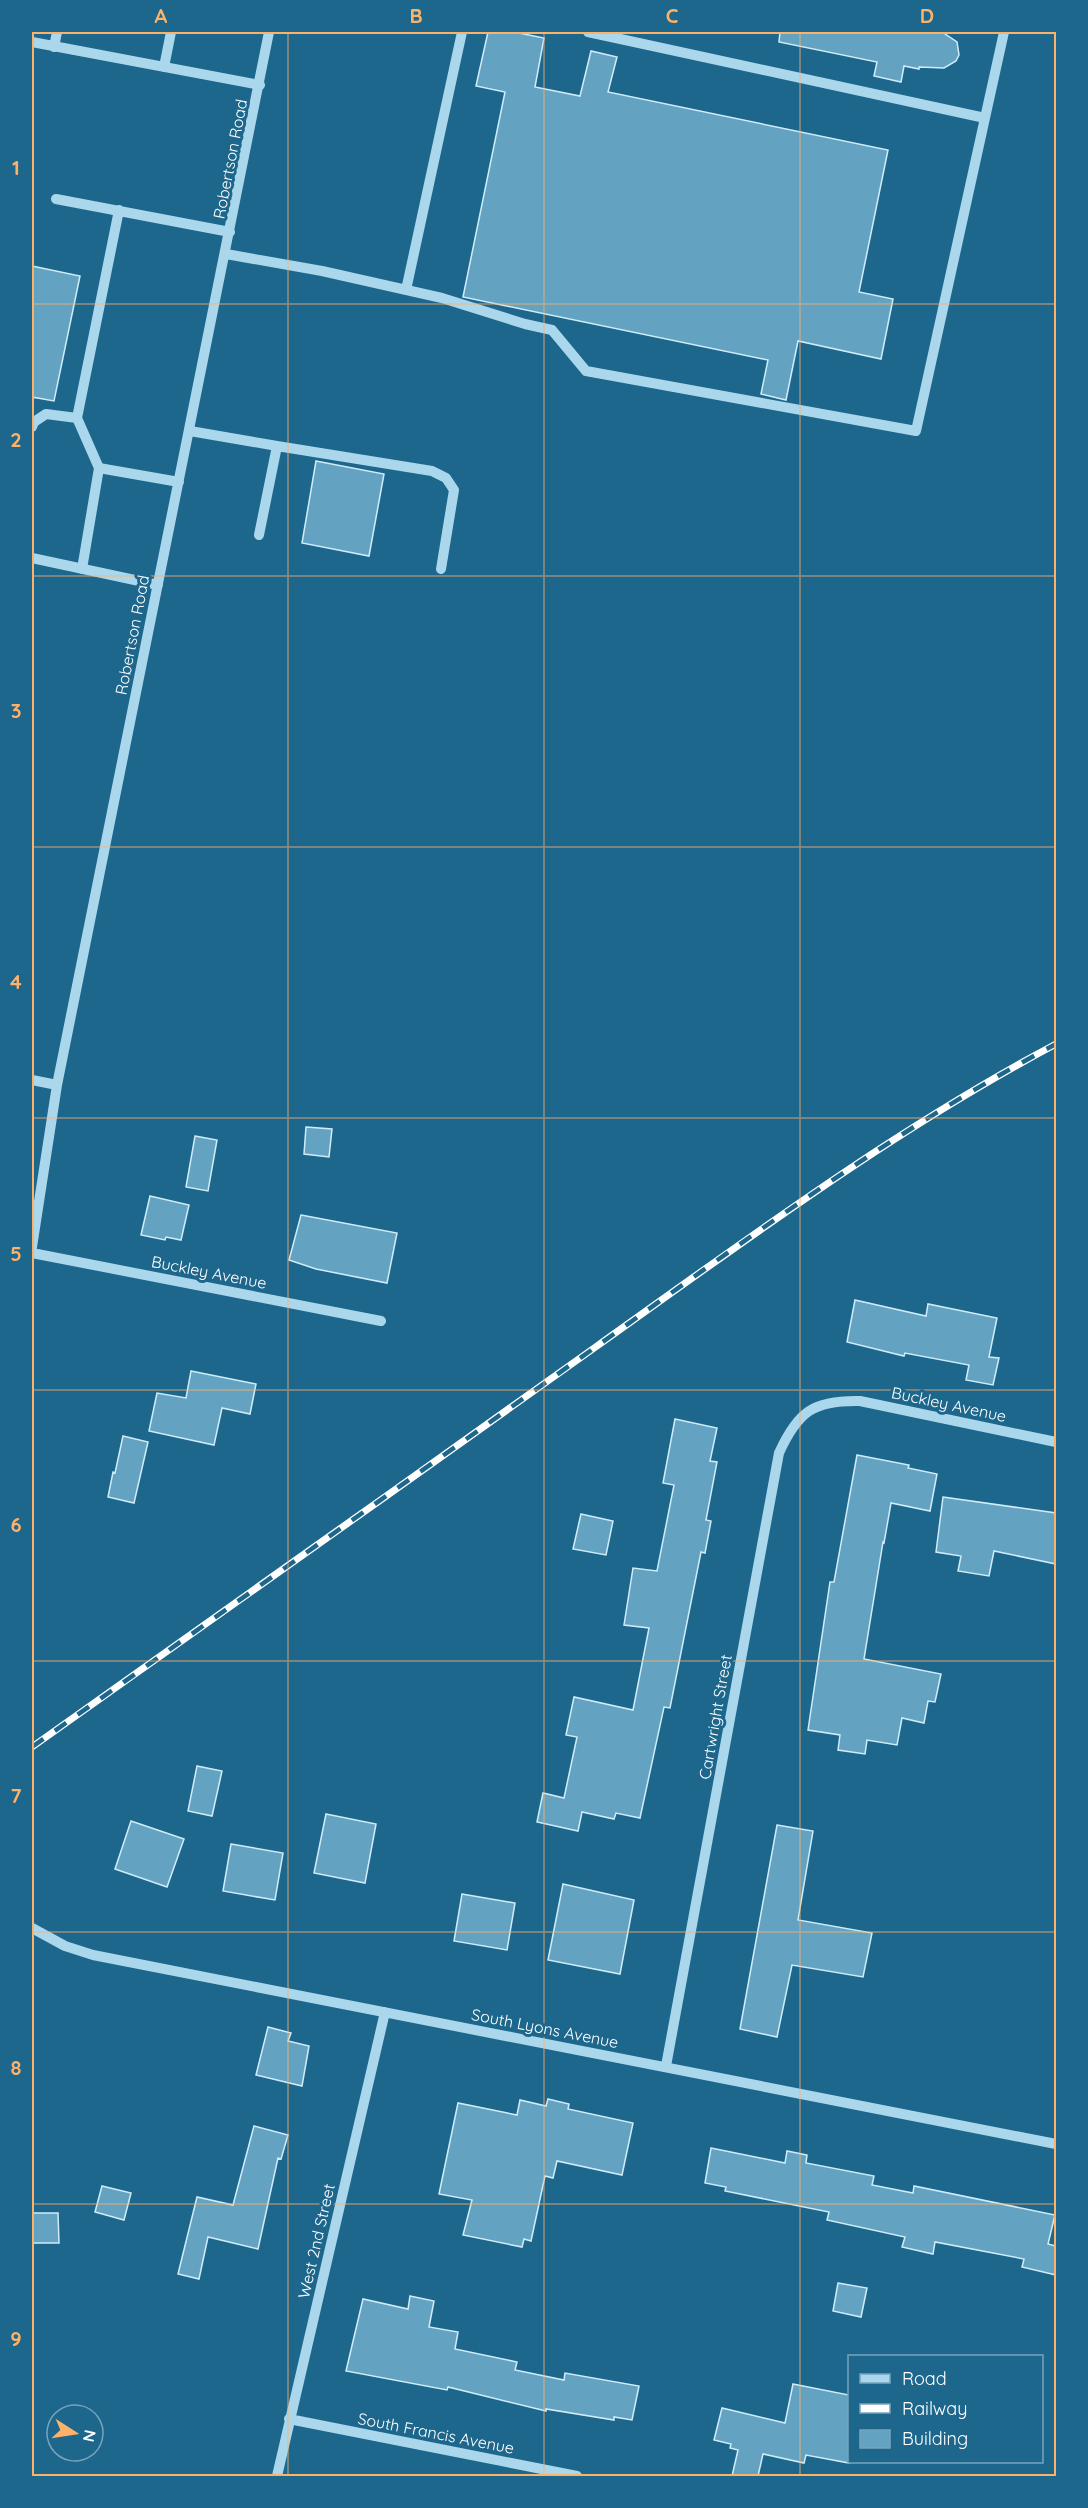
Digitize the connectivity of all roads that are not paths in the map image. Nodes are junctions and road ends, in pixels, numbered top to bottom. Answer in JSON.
{"nodes":[{"id":1,"x":57,"y":32,"type":"edge"},
{"id":2,"x":171,"y":32,"type":"edge"},
{"id":3,"x":269,"y":32,"type":"edge"},
{"id":4,"x":462,"y":32,"type":"edge"},
{"id":5,"x":588,"y":32,"type":"edge"},
{"id":6,"x":1004,"y":32,"type":"edge"},
{"id":7,"x":32,"y":42,"type":"edge"},
{"id":8,"x":54,"y":46,"type":"junction"},
{"id":9,"x":164,"y":68,"type":"junction"},
{"id":10,"x":260,"y":85,"type":"junction"},
{"id":11,"x":985,"y":118,"type":"junction"},
{"id":12,"x":56,"y":199,"type":"dead end"},
{"id":13,"x":119,"y":210,"type":"junction"},
{"id":14,"x":230,"y":232,"type":"junction"},
{"id":15,"x":226,"y":254,"type":"junction"},
{"id":16,"x":406,"y":290,"type":"junction"},
{"id":17,"x":77,"y":418,"type":"junction"},
{"id":18,"x":32,"y":427,"type":"edge"},
{"id":19,"x":190,"y":430,"type":"junction"},
{"id":20,"x":277,"y":446,"type":"junction"},
{"id":21,"x":99,"y":468,"type":"junction"},
{"id":22,"x":179,"y":482,"type":"junction"},
{"id":23,"x":259,"y":534,"type":"dead end"},
{"id":24,"x":32,"y":558,"type":"edge"},
{"id":25,"x":82,"y":569,"type":"junction"},
{"id":26,"x":441,"y":569,"type":"dead end"},
{"id":27,"x":158,"y":585,"type":"junction"},
{"id":28,"x":32,"y":1080,"type":"edge"},
{"id":29,"x":57,"y":1085,"type":"junction"},
{"id":30,"x":32,"y":1246,"type":"edge"},
{"id":31,"x":32,"y":1253,"type":"edge"},
{"id":32,"x":381,"y":1321,"type":"dead end"},
{"id":33,"x":835,"y":1401,"type":"joint"},
{"id":34,"x":1056,"y":1442,"type":"edge"},
{"id":35,"x":32,"y":1928,"type":"edge"},
{"id":36,"x":385,"y":2012,"type":"junction"},
{"id":37,"x":666,"y":2066,"type":"junction"},
{"id":38,"x":1056,"y":2144,"type":"edge"},
{"id":39,"x":289,"y":2419,"type":"junction"},
{"id":40,"x":277,"y":2476,"type":"edge"},
{"id":41,"x":577,"y":2476,"type":"edge"}],
"edges":[{"from":1,"to":8,"type":"street"},
{"from":2,"to":9,"type":"street"},
{"from":3,"to":10,"type":"street","name":"Robertson Road"},
{"from":4,"to":16,"type":"street"},
{"from":5,"to":11,"type":"street"},
{"from":6,"to":11,"type":"street"},
{"from":7,"to":8,"type":"street"},
{"from":8,"to":9,"type":"street"},
{"from":9,"to":10,"type":"street"},
{"from":10,"to":14,"type":"street","name":"Robertson Road"},
{"from":11,"to":16,"type":"street"},
{"from":12,"to":13,"type":"street"},
{"from":13,"to":14,"type":"street"},
{"from":13,"to":17,"type":"street"},
{"from":14,"to":15,"type":"street","name":"Robertson Road"},
{"from":15,"to":16,"type":"street"},
{"from":15,"to":19,"type":"street","name":"Robertson Road"},
{"from":17,"to":18,"type":"street"},
{"from":17,"to":21,"type":"street"},
{"from":19,"to":20,"type":"street"},
{"from":19,"to":22,"type":"street","name":"Robertson Road"},
{"from":20,"to":23,"type":"street"},
{"from":20,"to":26,"type":"street"},
{"from":21,"to":22,"type":"street"},
{"from":21,"to":25,"type":"street"},
{"from":22,"to":27,"type":"street","name":"Robertson Road"},
{"from":24,"to":25,"type":"street"},
{"from":25,"to":27,"type":"street"},
{"from":27,"to":29,"type":"street","name":"Robertson Road"},
{"from":28,"to":29,"type":"street"},
{"from":29,"to":30,"type":"street","name":"Robertson Road"},
{"from":31,"to":32,"type":"street","name":"Buckley Avenue"},
{"from":33,"to":34,"type":"street","name":"Buckley Avenue"},
{"from":33,"to":37,"type":"street","name":"Cartwright Street"},
{"from":35,"to":36,"type":"street","name":"South Lyons Avenue"},
{"from":36,"to":37,"type":"street","name":"South Lyons Avenue"},
{"from":36,"to":39,"type":"street","name":"West 2nd Street"},
{"from":37,"to":38,"type":"street","name":"South Lyons Avenue"},
{"from":39,"to":40,"type":"street","name":"West 2nd Street"},
{"from":39,"to":41,"type":"street","name":"South Francis Avenue"}]}
